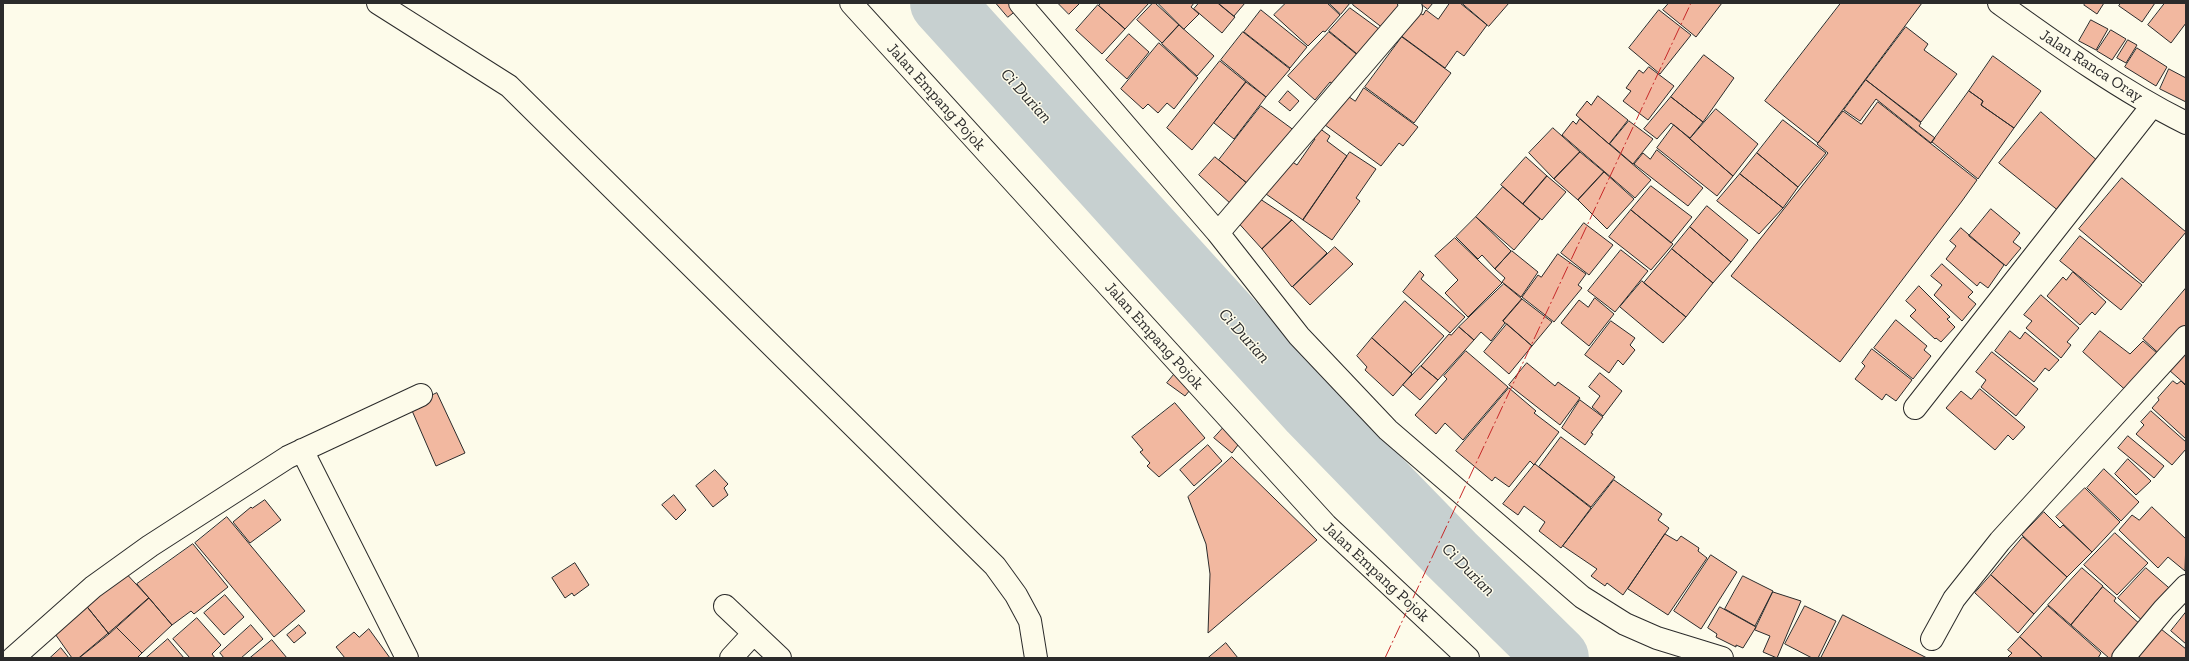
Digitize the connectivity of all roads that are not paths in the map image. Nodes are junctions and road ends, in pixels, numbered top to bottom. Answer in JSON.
{"nodes":[{"id":1,"x":378,"y":3,"type":"edge"},
{"id":2,"x":851,"y":3,"type":"edge"},
{"id":3,"x":1020,"y":3,"type":"edge"},
{"id":4,"x":1408,"y":3,"type":"edge"},
{"id":5,"x":1999,"y":3,"type":"edge"},
{"id":6,"x":2152,"y":106,"type":"junction"},
{"id":7,"x":2186,"y":123,"type":"edge"},
{"id":8,"x":1218,"y":233,"type":"junction"},
{"id":9,"x":2186,"y":337,"type":"edge"},
{"id":10,"x":421,"y":395,"type":"dead end"},
{"id":11,"x":1915,"y":408,"type":"dead end"},
{"id":12,"x":302,"y":450,"type":"junction"},
{"id":13,"x":2186,"y":586,"type":"edge"},
{"id":14,"x":725,"y":606,"type":"dead end"},
{"id":15,"x":753,"y":634,"type":"junction"},
{"id":16,"x":1932,"y":639,"type":"dead end"},
{"id":17,"x":13,"y":658,"type":"edge"},
{"id":18,"x":407,"y":658,"type":"edge"},
{"id":19,"x":731,"y":658,"type":"edge"},
{"id":20,"x":780,"y":658,"type":"edge"},
{"id":21,"x":1036,"y":658,"type":"edge"},
{"id":22,"x":1468,"y":658,"type":"edge"},
{"id":23,"x":1722,"y":658,"type":"edge"},
{"id":24,"x":2123,"y":658,"type":"edge"}],
"edges":[{"from":1,"to":21,"type":"street"},
{"from":2,"to":22,"type":"street","name":"Jalan Empang Pojok"},
{"from":3,"to":8,"type":"street"},
{"from":4,"to":8,"type":"street"},
{"from":5,"to":6,"type":"street","name":"Jalan Ranca Oray"},
{"from":6,"to":7,"type":"street","name":"Jalan Ranca Oray"},
{"from":6,"to":11,"type":"street"},
{"from":8,"to":23,"type":"street"},
{"from":9,"to":16,"type":"street"},
{"from":10,"to":12,"type":"street"},
{"from":12,"to":17,"type":"street"},
{"from":12,"to":18,"type":"street"},
{"from":13,"to":24,"type":"street"},
{"from":14,"to":15,"type":"street"},
{"from":15,"to":19,"type":"street"},
{"from":15,"to":20,"type":"street"}]}
